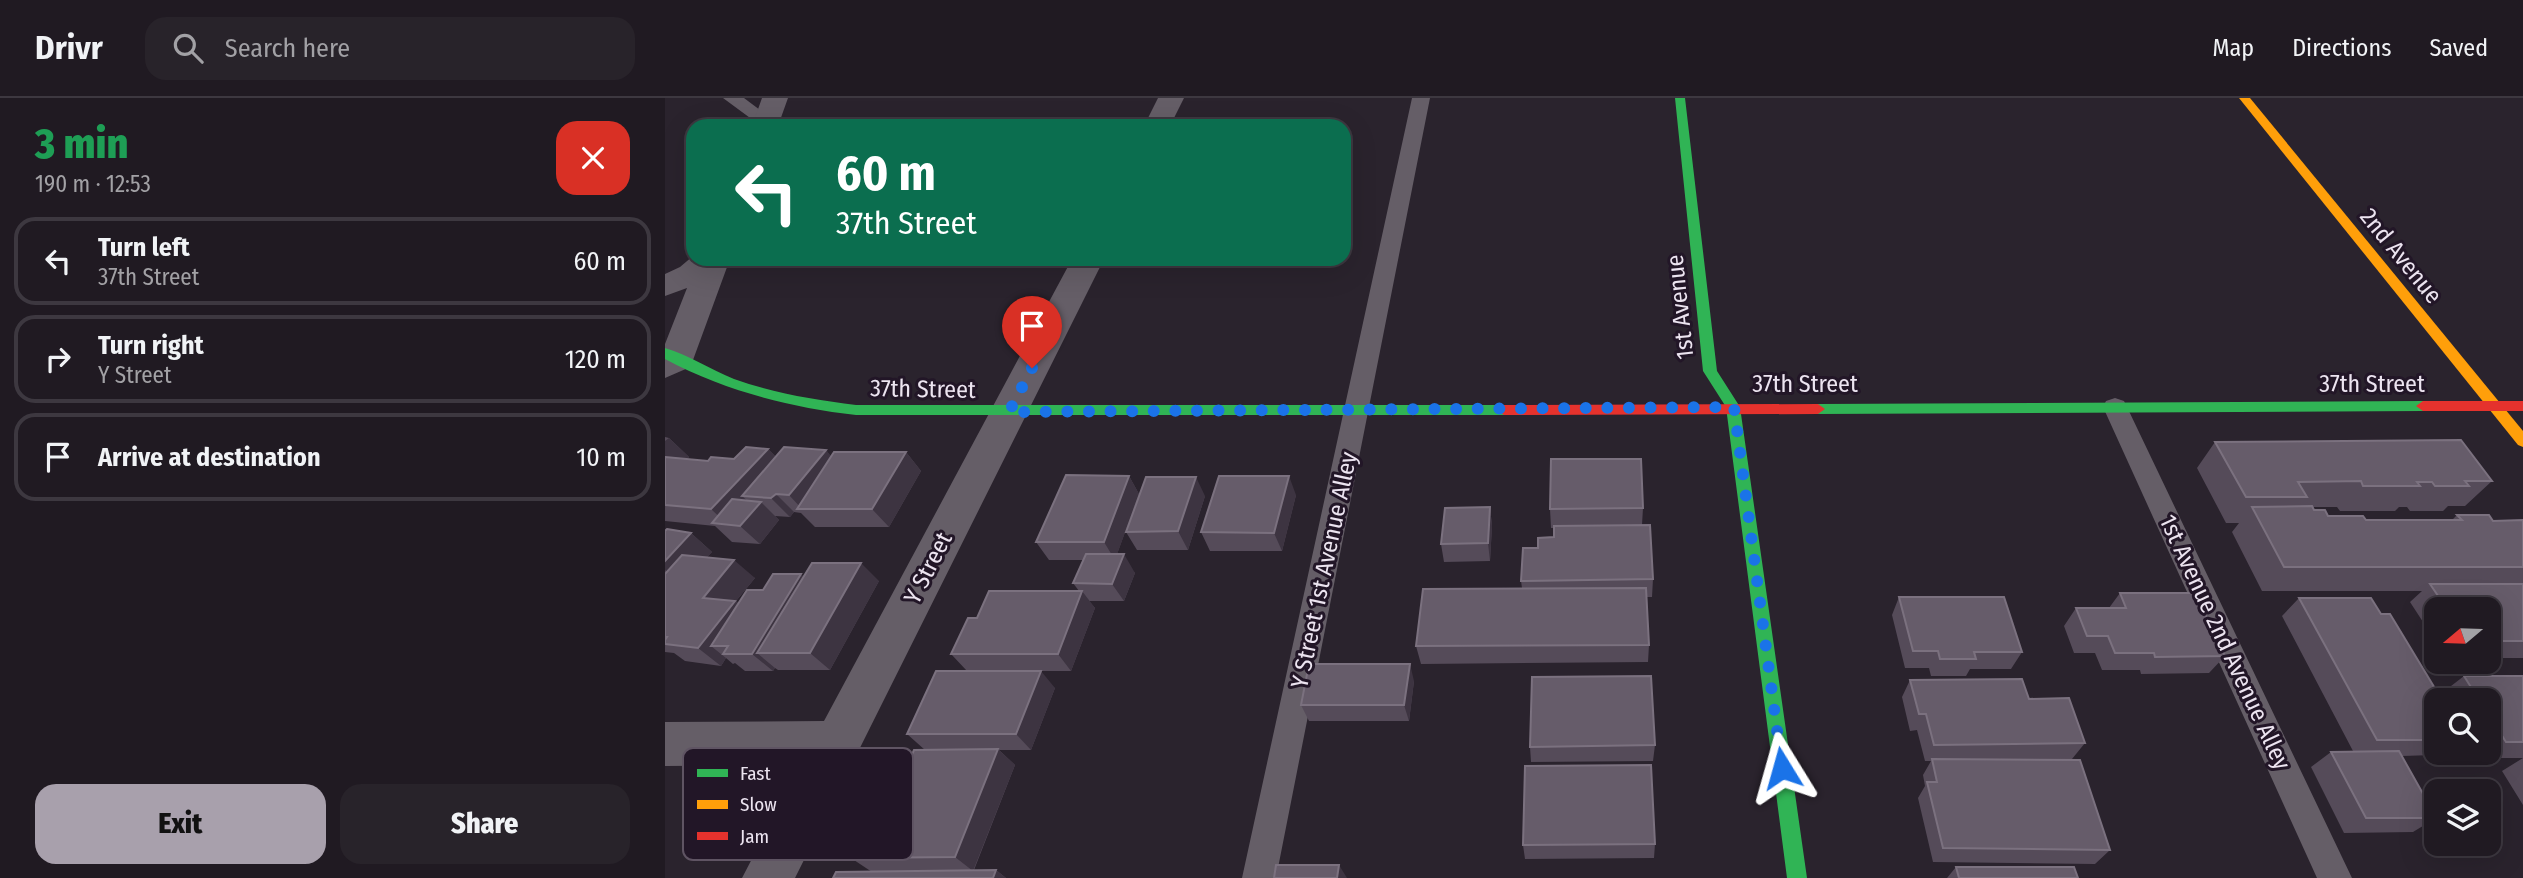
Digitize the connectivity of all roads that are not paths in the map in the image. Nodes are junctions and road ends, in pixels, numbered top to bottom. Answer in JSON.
{"nodes":[{"id":1,"x":732,"y":98,"type":"edge"},
{"id":2,"x":1171,"y":98,"type":"edge"},
{"id":3,"x":1421,"y":98,"type":"edge"},
{"id":4,"x":1680,"y":98,"type":"edge"},
{"id":5,"x":2244,"y":98,"type":"edge"},
{"id":6,"x":769,"y":115,"type":"edge"},
{"id":7,"x":1160,"y":119,"type":"edge"},
{"id":8,"x":701,"y":266,"type":"edge"},
{"id":9,"x":712,"y":266,"type":"edge"},
{"id":10,"x":1084,"y":266,"type":"edge"},
{"id":11,"x":665,"y":286,"type":"edge"},
{"id":12,"x":669,"y":360,"type":"edge"},
{"id":13,"x":2494,"y":406,"type":"junction"},
{"id":14,"x":2523,"y":406,"type":"edge"},
{"id":15,"x":1734,"y":407,"type":"junction"},
{"id":16,"x":2115,"y":407,"type":"junction"},
{"id":17,"x":1358,"y":408,"type":"junction"},
{"id":18,"x":1009,"y":412,"type":"junction"},
{"id":19,"x":2523,"y":442,"type":"edge"},
{"id":20,"x":838,"y":743,"type":"junction"},
{"id":21,"x":665,"y":744,"type":"edge"},
{"id":22,"x":835,"y":748,"type":"edge"},
{"id":23,"x":777,"y":860,"type":"edge"},
{"id":24,"x":768,"y":878,"type":"edge"},
{"id":25,"x":1259,"y":878,"type":"edge"},
{"id":26,"x":1797,"y":878,"type":"edge"},
{"id":27,"x":2335,"y":878,"type":"edge"}],
"edges":[{"from":1,"to":6,"type":"lane"},
{"from":2,"to":7,"type":"street"},
{"from":3,"to":17,"type":"lane","name":"Y Street 1st Avenue Alley"},
{"from":4,"to":15,"type":"street","name":"1st Avenue"},
{"from":5,"to":13,"type":"street","name":"2nd Avenue"},
{"from":8,"to":11,"type":"street"},
{"from":9,"to":12,"type":"street"},
{"from":10,"to":18,"type":"street","name":"Y Street"},
{"from":12,"to":18,"type":"street","name":"37th Street"},
{"from":13,"to":14,"type":"street","name":"37th Street"},
{"from":13,"to":16,"type":"street","name":"37th Street"},
{"from":13,"to":19,"type":"street","name":"2nd Avenue"},
{"from":15,"to":16,"type":"street","name":"37th Street"},
{"from":15,"to":17,"type":"street","name":"37th Street"},
{"from":15,"to":26,"type":"street","name":"1st Avenue"},
{"from":16,"to":27,"type":"lane","name":"1st Avenue 2nd Avenue Alley"},
{"from":17,"to":18,"type":"street","name":"37th Street"},
{"from":17,"to":25,"type":"lane","name":"Y Street 1st Avenue Alley"},
{"from":18,"to":20,"type":"street","name":"Y Street"},
{"from":20,"to":21,"type":"street"},
{"from":20,"to":22,"type":"street","name":"Y Street"},
{"from":23,"to":24,"type":"street","name":"Y Street"}]}
